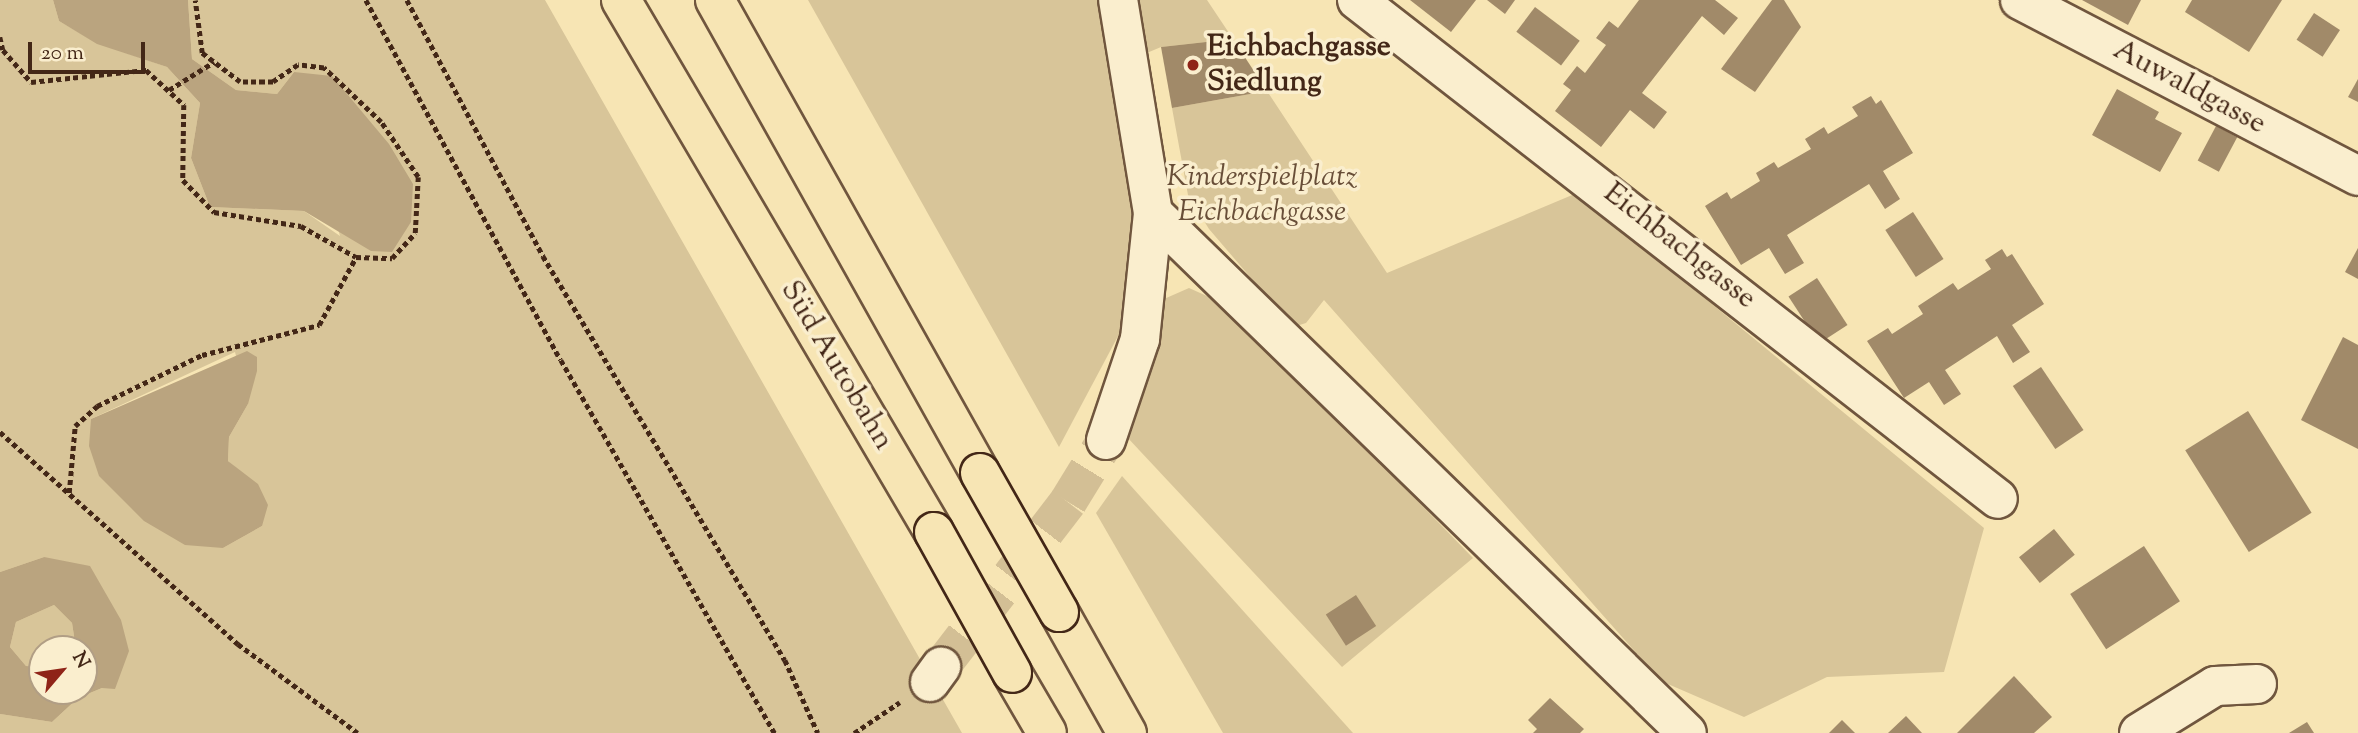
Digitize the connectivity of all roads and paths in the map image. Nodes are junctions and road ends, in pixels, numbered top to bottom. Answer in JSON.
{"nodes":[{"id":1,"x":195,"y":0,"type":"edge"},
{"id":2,"x":366,"y":0,"type":"edge"},
{"id":3,"x":407,"y":0,"type":"edge"},
{"id":4,"x":621,"y":0,"type":"edge"},
{"id":5,"x":715,"y":0,"type":"edge"},
{"id":6,"x":1118,"y":0,"type":"edge"},
{"id":7,"x":1356,"y":0,"type":"edge"},
{"id":8,"x":2005,"y":3,"type":"edge"},
{"id":9,"x":0,"y":37,"type":"edge"},
{"id":10,"x":214,"y":62,"type":"junction"},
{"id":11,"x":169,"y":90,"type":"junction"},
{"id":12,"x":2358,"y":176,"type":"edge"},
{"id":13,"x":1153,"y":213,"type":"junction"},
{"id":14,"x":356,"y":257,"type":"junction"},
{"id":15,"x":0,"y":432,"type":"edge"},
{"id":16,"x":1106,"y":440,"type":"tunnel mouth"},
{"id":17,"x":69,"y":494,"type":"junction"},
{"id":18,"x":1998,"y":499,"type":"dead end"},
{"id":19,"x":935,"y":675,"type":"dead end"},
{"id":20,"x":2256,"y":684,"type":"dead end"},
{"id":21,"x":358,"y":733,"type":"edge"},
{"id":22,"x":775,"y":733,"type":"edge"},
{"id":23,"x":818,"y":733,"type":"edge"},
{"id":24,"x":854,"y":733,"type":"edge"},
{"id":25,"x":1047,"y":733,"type":"edge"},
{"id":26,"x":1127,"y":733,"type":"edge"},
{"id":27,"x":1687,"y":733,"type":"edge"},
{"id":28,"x":2139,"y":733,"type":"edge"}],
"edges":[{"from":1,"to":10,"type":"path"},
{"from":2,"to":22,"type":"path"},
{"from":3,"to":23,"type":"path"},
{"from":4,"to":25,"type":"highway","name":"Süd Autobahn","bridge":true},
{"from":5,"to":26,"type":"highway","bridge":true},
{"from":6,"to":13,"type":"street"},
{"from":7,"to":18,"type":"street","name":"Eichbachgasse"},
{"from":8,"to":12,"type":"street","name":"Auwaldgasse"},
{"from":9,"to":11,"type":"path"},
{"from":10,"to":11,"type":"path"},
{"from":10,"to":14,"type":"path"},
{"from":11,"to":14,"type":"path"},
{"from":13,"to":16,"type":"street"},
{"from":13,"to":27,"type":"street"},
{"from":14,"to":17,"type":"path"},
{"from":15,"to":17,"type":"path"},
{"from":17,"to":21,"type":"path"},
{"from":19,"to":24,"type":"path"},
{"from":20,"to":28,"type":"street"}]}
